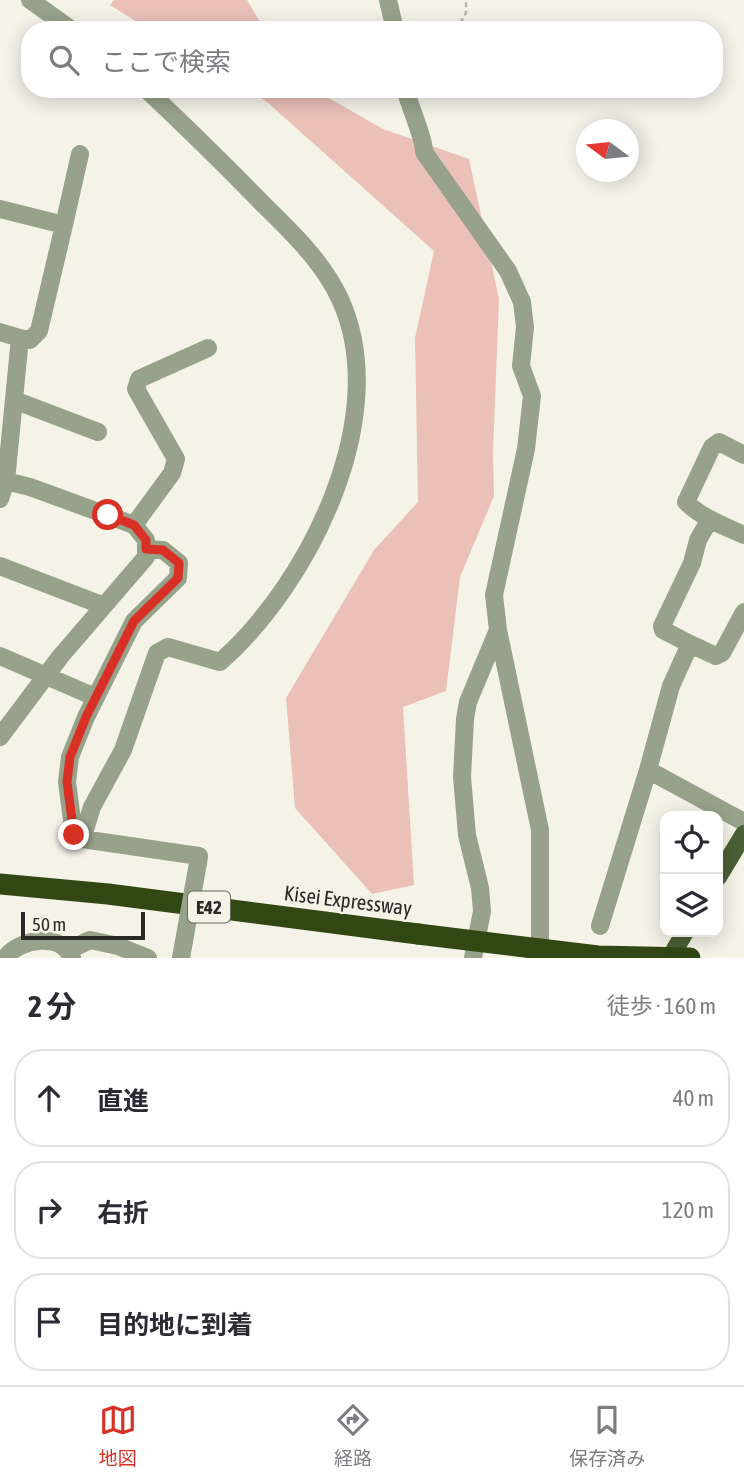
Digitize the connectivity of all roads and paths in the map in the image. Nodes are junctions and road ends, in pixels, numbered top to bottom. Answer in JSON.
{"nodes":[{"id":1,"x":30,"y":0,"type":"edge"},
{"id":2,"x":388,"y":0,"type":"edge"},
{"id":3,"x":466,"y":0,"type":"edge"},
{"id":4,"x":59,"y":21,"type":"edge"},
{"id":5,"x":393,"y":21,"type":"edge"},
{"id":6,"x":461,"y":21,"type":"edge"},
{"id":7,"x":155,"y":98,"type":"edge"},
{"id":8,"x":408,"y":98,"type":"edge"},
{"id":9,"x":80,"y":154,"type":"dead end"},
{"id":10,"x":0,"y":209,"type":"edge"},
{"id":11,"x":64,"y":225,"type":"junction"},
{"id":12,"x":0,"y":332,"type":"edge"},
{"id":13,"x":20,"y":338,"type":"junction"},
{"id":14,"x":208,"y":348,"type":"dead end"},
{"id":15,"x":14,"y":400,"type":"junction"},
{"id":16,"x":98,"y":432,"type":"dead end"},
{"id":17,"x":744,"y":455,"type":"edge"},
{"id":18,"x":6,"y":481,"type":"junction"},
{"id":19,"x":0,"y":499,"type":"edge"},
{"id":20,"x":710,"y":519,"type":"junction"},
{"id":21,"x":134,"y":525,"type":"junction"},
{"id":22,"x":744,"y":535,"type":"edge"},
{"id":23,"x":146,"y":549,"type":"junction"},
{"id":24,"x":0,"y":566,"type":"edge"},
{"id":25,"x":104,"y":606,"type":"junction"},
{"id":26,"x":744,"y":612,"type":"edge"},
{"id":27,"x":498,"y":630,"type":"junction"},
{"id":28,"x":690,"y":644,"type":"junction"},
{"id":29,"x":0,"y":656,"type":"edge"},
{"id":30,"x":46,"y":675,"type":"junction"},
{"id":31,"x":95,"y":697,"type":"junction"},
{"id":32,"x":0,"y":737,"type":"edge"},
{"id":33,"x":648,"y":770,"type":"junction"},
{"id":34,"x":744,"y":822,"type":"edge"},
{"id":35,"x":744,"y":834,"type":"edge"},
{"id":36,"x":82,"y":839,"type":"junction"},
{"id":37,"x":720,"y":874,"type":"edge"},
{"id":38,"x":0,"y":884,"type":"edge"},
{"id":39,"x":600,"y":926,"type":"dead end"},
{"id":40,"x":682,"y":937,"type":"edge"},
{"id":41,"x":71,"y":954,"type":"edge"},
{"id":42,"x":5,"y":958,"type":"edge"},
{"id":43,"x":148,"y":958,"type":"edge"},
{"id":44,"x":181,"y":958,"type":"edge"},
{"id":45,"x":473,"y":958,"type":"edge"},
{"id":46,"x":540,"y":958,"type":"edge"},
{"id":47,"x":670,"y":958,"type":"edge"},
{"id":48,"x":690,"y":958,"type":"edge"}],
"edges":[{"from":1,"to":4,"type":"street"},
{"from":2,"to":5,"type":"street"},
{"from":3,"to":6,"type":"path"},
{"from":7,"to":36,"type":"street"},
{"from":8,"to":27,"type":"street"},
{"from":9,"to":11,"type":"street"},
{"from":10,"to":11,"type":"street"},
{"from":11,"to":13,"type":"street"},
{"from":12,"to":13,"type":"street"},
{"from":13,"to":15,"type":"street"},
{"from":14,"to":21,"type":"street"},
{"from":15,"to":16,"type":"street"},
{"from":15,"to":18,"type":"street"},
{"from":17,"to":20,"type":"street"},
{"from":18,"to":19,"type":"street"},
{"from":18,"to":21,"type":"street"},
{"from":20,"to":22,"type":"street"},
{"from":20,"to":28,"type":"street"},
{"from":21,"to":23,"type":"street"},
{"from":23,"to":25,"type":"street"},
{"from":23,"to":31,"type":"street"},
{"from":24,"to":25,"type":"street"},
{"from":25,"to":30,"type":"street"},
{"from":26,"to":28,"type":"street"},
{"from":27,"to":45,"type":"street"},
{"from":27,"to":46,"type":"street"},
{"from":28,"to":33,"type":"street"},
{"from":29,"to":30,"type":"street"},
{"from":30,"to":31,"type":"street"},
{"from":30,"to":32,"type":"street"},
{"from":31,"to":36,"type":"street"},
{"from":33,"to":34,"type":"street"},
{"from":33,"to":39,"type":"street"},
{"from":35,"to":37,"type":"main road"},
{"from":36,"to":44,"type":"street","bridge":true},
{"from":38,"to":48,"type":"highway","name":"Kisei Expressway","number":"E42","bridge":true},
{"from":40,"to":47,"type":"main road"},
{"from":41,"to":42,"type":"street"},
{"from":41,"to":43,"type":"street"}]}
